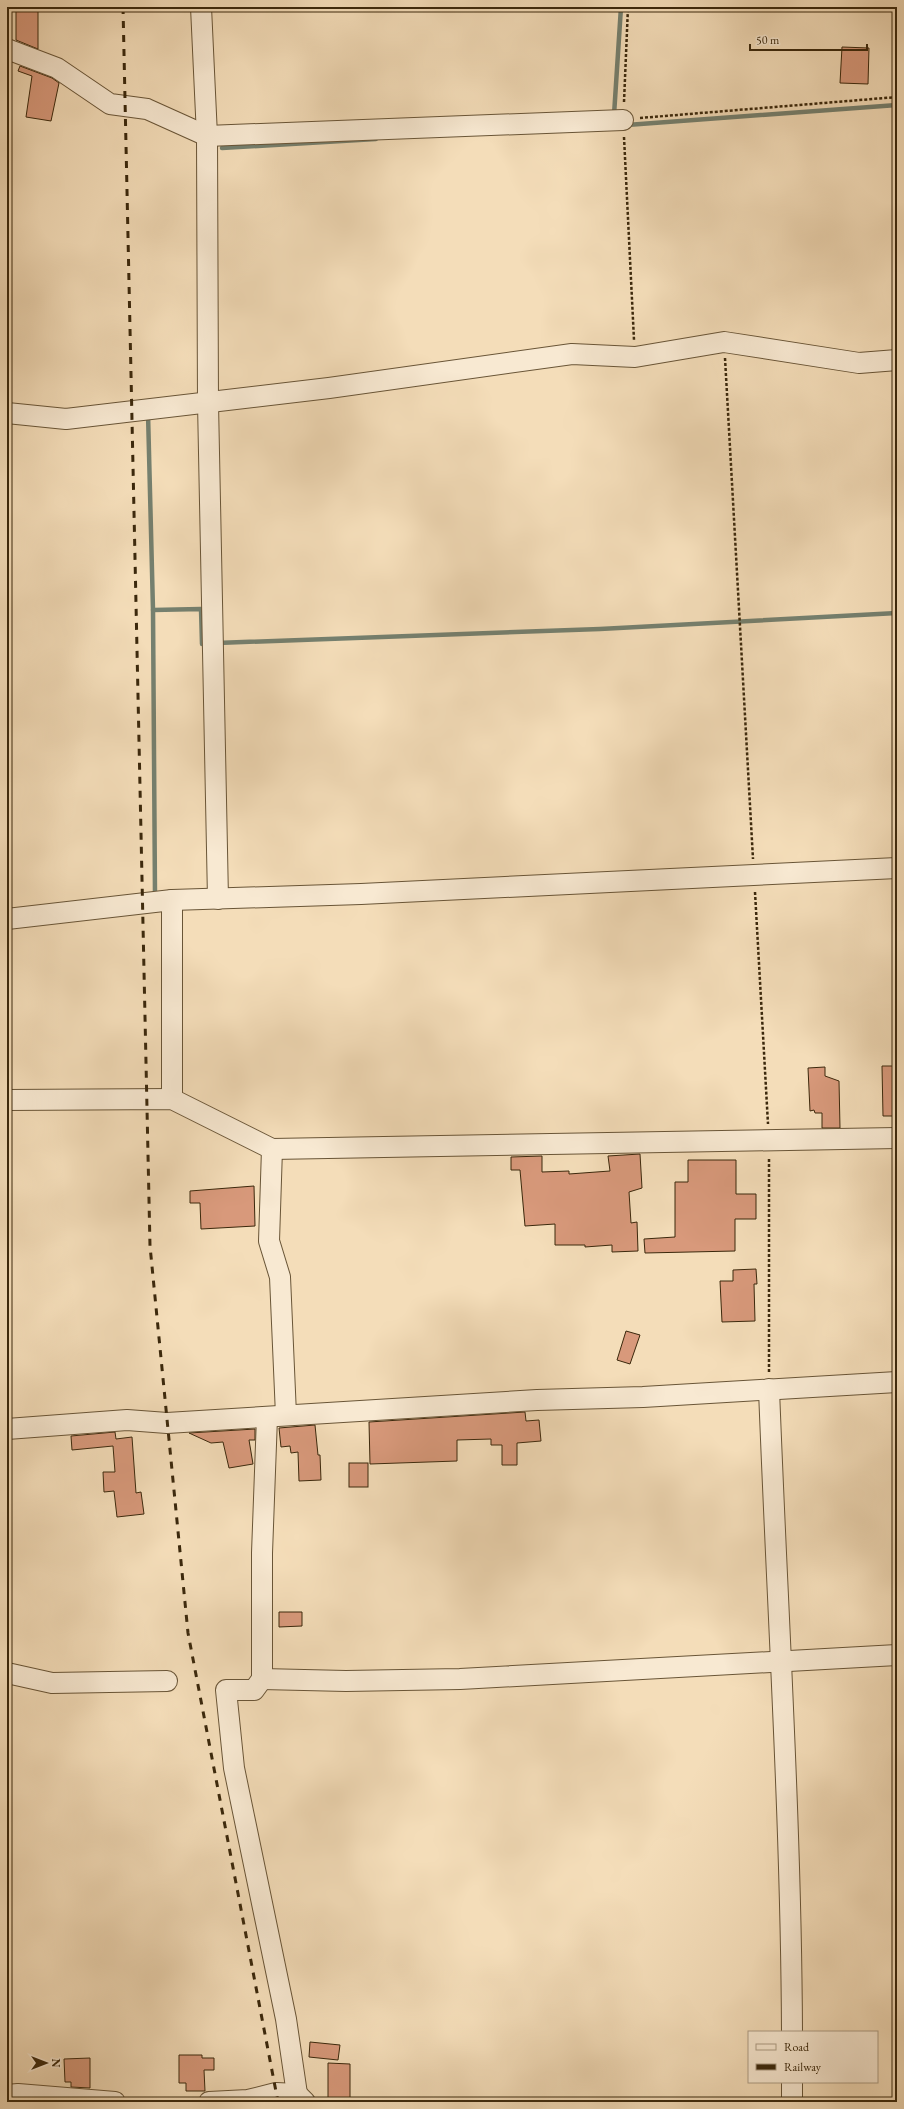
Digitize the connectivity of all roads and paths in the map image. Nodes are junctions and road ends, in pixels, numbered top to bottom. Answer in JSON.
{"nodes":[{"id":1,"x":201,"y":7,"type":"edge"},
{"id":2,"x":628,"y":7,"type":"edge"},
{"id":3,"x":7,"y":49,"type":"edge"},
{"id":4,"x":897,"y":97,"type":"edge"},
{"id":5,"x":623,"y":120,"type":"junction"},
{"id":6,"x":207,"y":136,"type":"junction"},
{"id":7,"x":635,"y":357,"type":"junction"},
{"id":8,"x":897,"y":360,"type":"edge"},
{"id":9,"x":208,"y":403,"type":"junction"},
{"id":10,"x":7,"y":413,"type":"edge"},
{"id":11,"x":897,"y":868,"type":"edge"},
{"id":12,"x":218,"y":899,"type":"junction"},
{"id":13,"x":172,"y":900,"type":"junction"},
{"id":14,"x":7,"y":919,"type":"edge"},
{"id":15,"x":172,"y":1099,"type":"junction"},
{"id":16,"x":7,"y":1100,"type":"edge"},
{"id":17,"x":897,"y":1138,"type":"edge"},
{"id":18,"x":272,"y":1149,"type":"junction"},
{"id":19,"x":897,"y":1382,"type":"edge"},
{"id":20,"x":769,"y":1389,"type":"junction"},
{"id":21,"x":277,"y":1416,"type":"junction"},
{"id":22,"x":7,"y":1429,"type":"edge"},
{"id":23,"x":897,"y":1655,"type":"edge"},
{"id":24,"x":782,"y":1661,"type":"junction"},
{"id":25,"x":7,"y":1673,"type":"edge"},
{"id":26,"x":262,"y":1679,"type":"junction"},
{"id":27,"x":167,"y":1681,"type":"dead end"},
{"id":28,"x":792,"y":2031,"type":"edge"},
{"id":29,"x":792,"y":2083,"type":"edge"},
{"id":30,"x":7,"y":2095,"type":"edge"},
{"id":31,"x":301,"y":2098,"type":"edge"},
{"id":32,"x":115,"y":2102,"type":"edge"},
{"id":33,"x":209,"y":2102,"type":"edge"},
{"id":34,"x":792,"y":2102,"type":"edge"}],
"edges":[{"from":1,"to":6,"type":"street"},
{"from":2,"to":5,"type":"path"},
{"from":3,"to":6,"type":"street"},
{"from":4,"to":5,"type":"path"},
{"from":5,"to":6,"type":"street"},
{"from":5,"to":7,"type":"path"},
{"from":6,"to":9,"type":"street"},
{"from":7,"to":8,"type":"street"},
{"from":7,"to":9,"type":"street"},
{"from":9,"to":10,"type":"street"},
{"from":9,"to":12,"type":"street"},
{"from":11,"to":12,"type":"street"},
{"from":12,"to":13,"type":"street"},
{"from":13,"to":14,"type":"street"},
{"from":13,"to":15,"type":"street"},
{"from":15,"to":16,"type":"street"},
{"from":15,"to":18,"type":"street"},
{"from":17,"to":18,"type":"street"},
{"from":18,"to":21,"type":"street"},
{"from":19,"to":20,"type":"street"},
{"from":20,"to":21,"type":"street"},
{"from":20,"to":24,"type":"street"},
{"from":21,"to":22,"type":"street"},
{"from":21,"to":26,"type":"street"},
{"from":23,"to":24,"type":"street"},
{"from":24,"to":26,"type":"street"},
{"from":24,"to":28,"type":"street"},
{"from":25,"to":27,"type":"street"},
{"from":26,"to":31,"type":"street"},
{"from":29,"to":34,"type":"street"},
{"from":30,"to":32,"type":"street"},
{"from":31,"to":33,"type":"street"}]}
